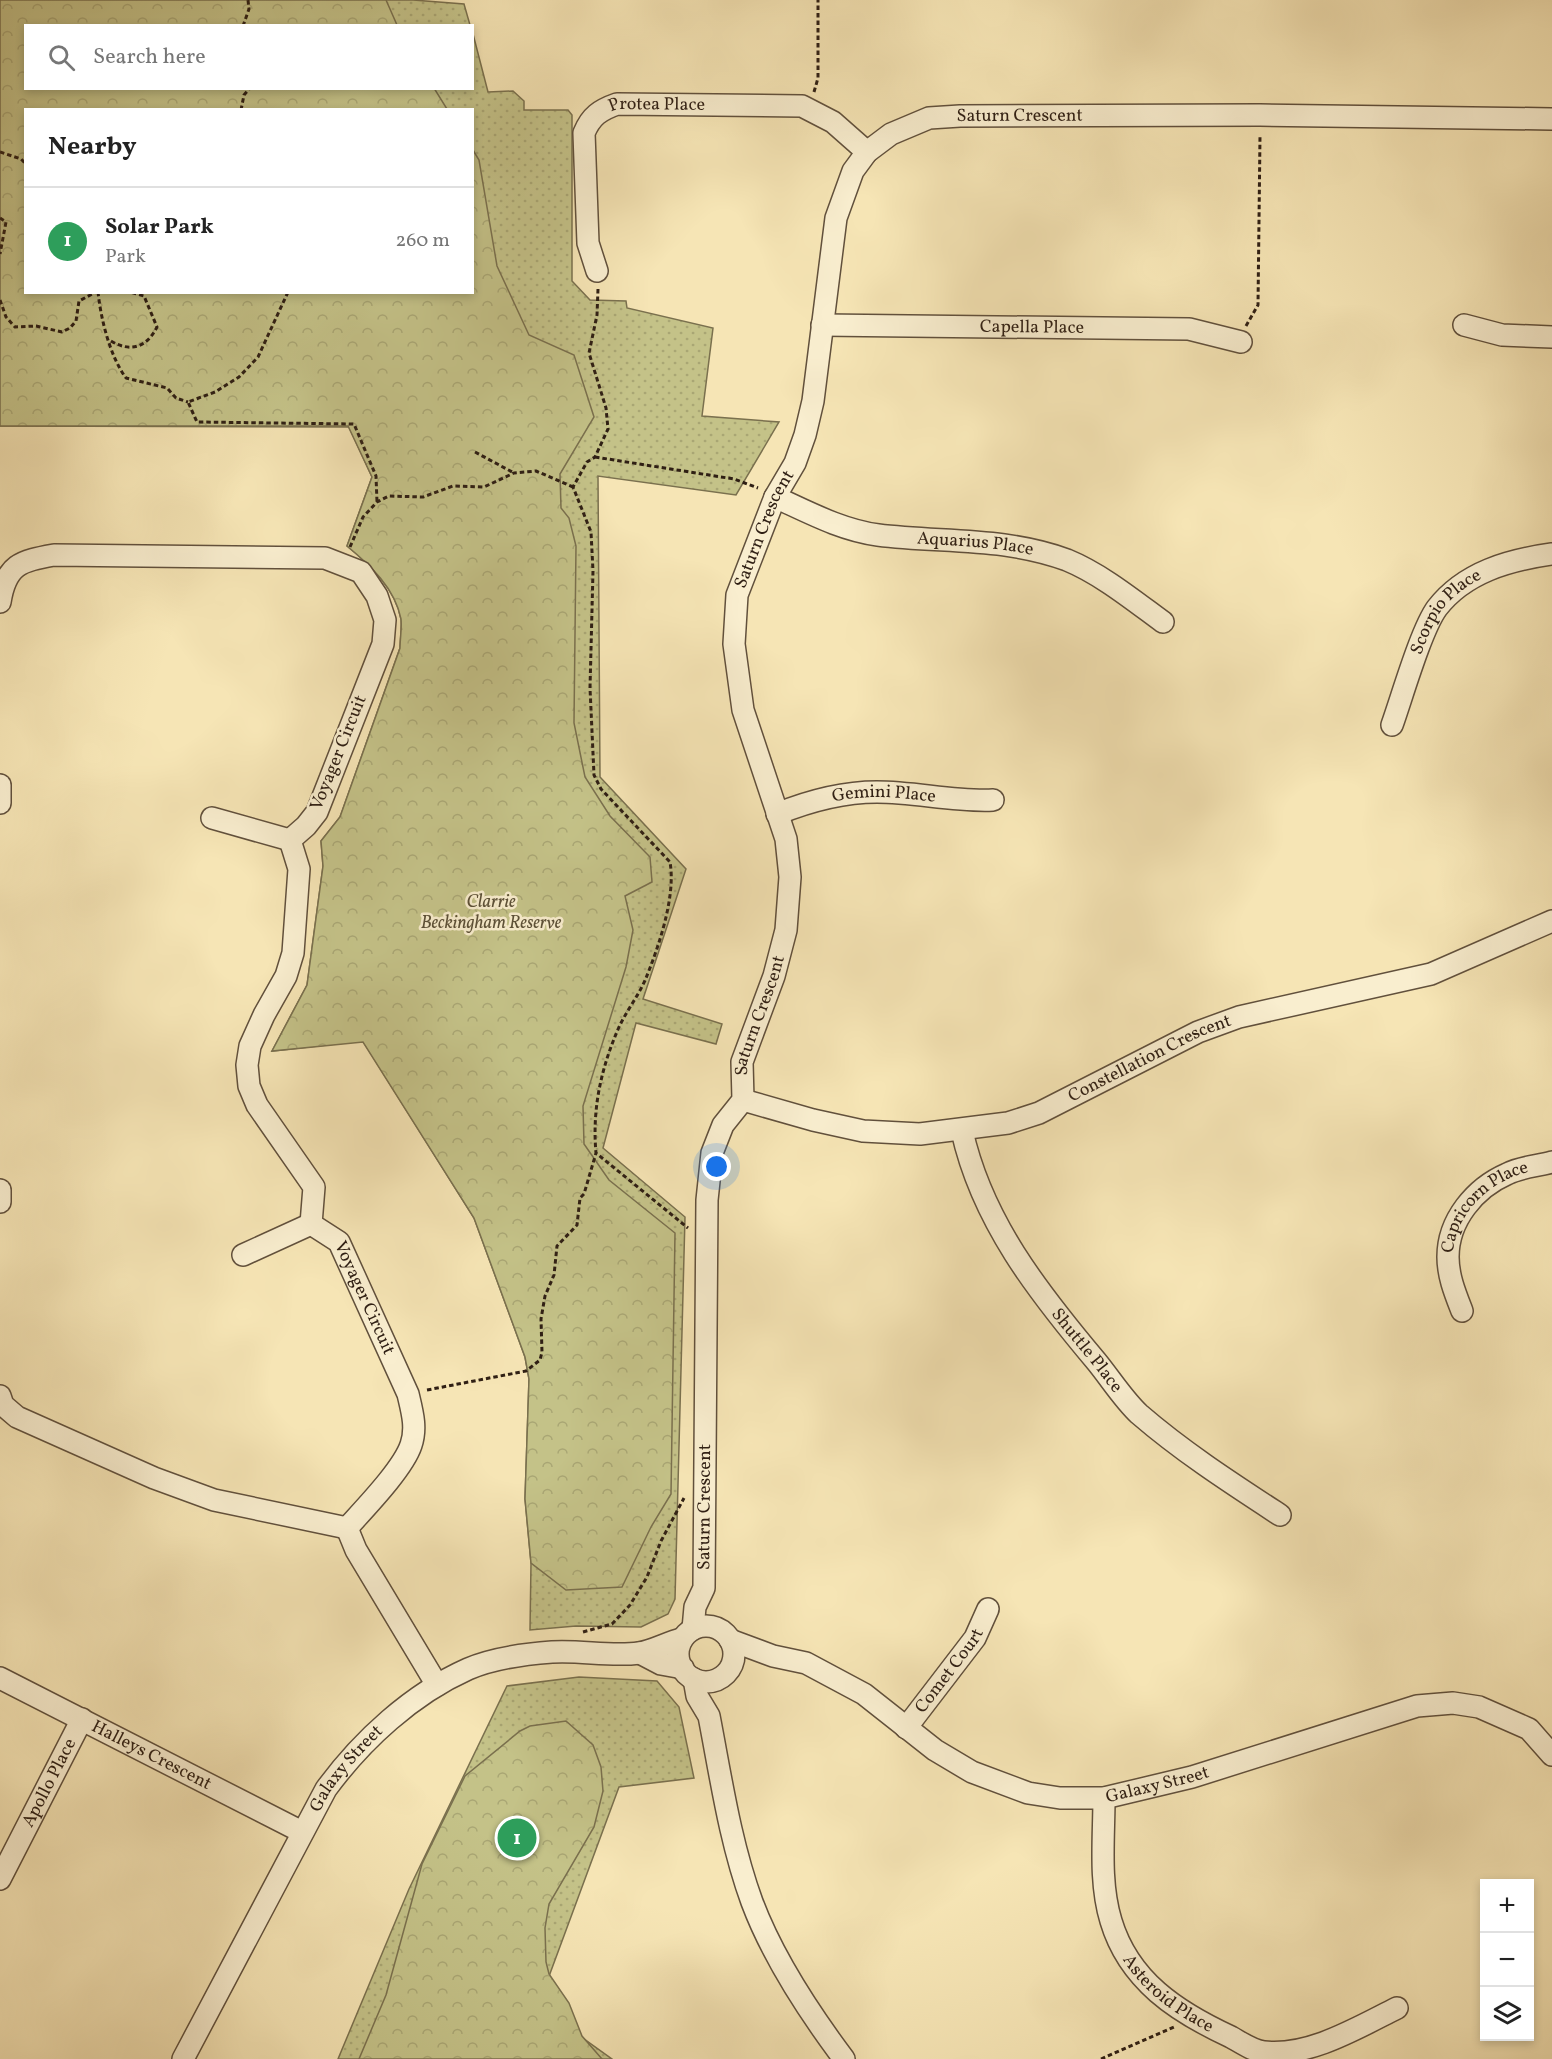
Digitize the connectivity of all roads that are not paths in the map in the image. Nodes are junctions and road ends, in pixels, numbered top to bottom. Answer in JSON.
{"nodes":[{"id":1,"x":1552,"y":119,"type":"edge"},
{"id":2,"x":867,"y":152,"type":"junction"},
{"id":3,"x":597,"y":271,"type":"road end"},
{"id":4,"x":822,"y":325,"type":"junction"},
{"id":5,"x":1464,"y":325,"type":"dead end"},
{"id":6,"x":1552,"y":337,"type":"edge"},
{"id":7,"x":1241,"y":342,"type":"road end"},
{"id":8,"x":775,"y":497,"type":"junction"},
{"id":9,"x":1552,"y":554,"type":"edge"},
{"id":10,"x":0,"y":602,"type":"edge"},
{"id":11,"x":1163,"y":622,"type":"dead end"},
{"id":12,"x":1392,"y":725,"type":"dead end"},
{"id":13,"x":0,"y":785,"type":"edge"},
{"id":14,"x":993,"y":800,"type":"dead end"},
{"id":15,"x":0,"y":803,"type":"edge"},
{"id":16,"x":777,"y":814,"type":"junction"},
{"id":17,"x":212,"y":818,"type":"dead end"},
{"id":18,"x":290,"y":840,"type":"junction"},
{"id":19,"x":1552,"y":921,"type":"edge"},
{"id":20,"x":743,"y":1100,"type":"junction"},
{"id":21,"x":962,"y":1131,"type":"junction"},
{"id":22,"x":1552,"y":1162,"type":"edge"},
{"id":23,"x":0,"y":1190,"type":"edge"},
{"id":24,"x":0,"y":1202,"type":"edge"},
{"id":25,"x":311,"y":1224,"type":"junction"},
{"id":26,"x":243,"y":1256,"type":"dead end"},
{"id":27,"x":1462,"y":1311,"type":"dead end"},
{"id":28,"x":0,"y":1396,"type":"edge"},
{"id":29,"x":1280,"y":1515,"type":"dead end"},
{"id":30,"x":347,"y":1528,"type":"junction"},
{"id":31,"x":704,"y":1588,"type":"junction"},
{"id":32,"x":987,"y":1609,"type":"dead end"},
{"id":33,"x":688,"y":1634,"type":"junction"},
{"id":34,"x":723,"y":1634,"type":"junction"},
{"id":35,"x":640,"y":1653,"type":"junction"},
{"id":36,"x":773,"y":1656,"type":"junction"},
{"id":37,"x":688,"y":1673,"type":"junction"},
{"id":38,"x":724,"y":1674,"type":"junction"},
{"id":39,"x":0,"y":1678,"type":"edge"},
{"id":40,"x":437,"y":1685,"type":"junction"},
{"id":41,"x":709,"y":1716,"type":"junction"},
{"id":42,"x":82,"y":1719,"type":"junction"},
{"id":43,"x":906,"y":1728,"type":"junction"},
{"id":44,"x":1552,"y":1755,"type":"edge"},
{"id":45,"x":1104,"y":1798,"type":"junction"},
{"id":46,"x":302,"y":1832,"type":"junction"},
{"id":47,"x":0,"y":1879,"type":"edge"},
{"id":48,"x":1396,"y":2008,"type":"dead end"},
{"id":49,"x":183,"y":2059,"type":"edge"},
{"id":50,"x":844,"y":2059,"type":"edge"}],
"edges":[{"from":1,"to":2,"type":"street","name":"Saturn Crescent"},
{"from":2,"to":3,"type":"street","name":"Protea Place"},
{"from":2,"to":4,"type":"street","name":"Saturn Crescent"},
{"from":4,"to":7,"type":"street","name":"Capella Place"},
{"from":4,"to":8,"type":"street","name":"Saturn Crescent"},
{"from":5,"to":6,"type":"street"},
{"from":8,"to":11,"type":"street","name":"Aquarius Place"},
{"from":8,"to":16,"type":"street","name":"Saturn Crescent"},
{"from":9,"to":12,"type":"street","name":"Scorpio Place"},
{"from":10,"to":18,"type":"street","name":"Voyager Circuit"},
{"from":13,"to":15,"type":"street"},
{"from":14,"to":16,"type":"street","name":"Gemini Place"},
{"from":16,"to":20,"type":"street","name":"Saturn Crescent"},
{"from":17,"to":18,"type":"street"},
{"from":18,"to":25,"type":"street"},
{"from":19,"to":21,"type":"street","name":"Constellation Crescent"},
{"from":20,"to":21,"type":"street","name":"Constellation Crescent"},
{"from":20,"to":31,"type":"street","name":"Saturn Crescent"},
{"from":21,"to":29,"type":"street","name":"Shuttle Place"},
{"from":22,"to":27,"type":"street","name":"Capricorn Place"},
{"from":23,"to":24,"type":"street"},
{"from":25,"to":26,"type":"street"},
{"from":25,"to":30,"type":"street","name":"Voyager Circuit"},
{"from":28,"to":30,"type":"street"},
{"from":30,"to":40,"type":"street"},
{"from":31,"to":33,"type":"street","name":"Saturn Crescent"},
{"from":31,"to":34,"type":"street","name":"Saturn Crescent"},
{"from":32,"to":43,"type":"street","name":"Comet Court"},
{"from":33,"to":34,"type":"street"},
{"from":33,"to":35,"type":"street","name":"Galaxy Street"},
{"from":33,"to":37,"type":"street"},
{"from":34,"to":36,"type":"street","name":"Galaxy Street"},
{"from":34,"to":38,"type":"street"},
{"from":35,"to":37,"type":"street","name":"Galaxy Street"},
{"from":35,"to":40,"type":"street","name":"Galaxy Street"},
{"from":36,"to":38,"type":"street","name":"Galaxy Street"},
{"from":36,"to":43,"type":"street","name":"Galaxy Street"},
{"from":37,"to":38,"type":"street"},
{"from":37,"to":41,"type":"street"},
{"from":38,"to":41,"type":"street"},
{"from":39,"to":42,"type":"street","name":"Halleys Crescent"},
{"from":40,"to":46,"type":"street","name":"Galaxy Street"},
{"from":41,"to":50,"type":"street"},
{"from":42,"to":46,"type":"street","name":"Halleys Crescent"},
{"from":42,"to":47,"type":"street","name":"Apollo Place"},
{"from":43,"to":45,"type":"street","name":"Galaxy Street"},
{"from":44,"to":45,"type":"street","name":"Galaxy Street"},
{"from":45,"to":48,"type":"street","name":"Asteroid Place"},
{"from":46,"to":49,"type":"street","name":"Galaxy Street"}]}
